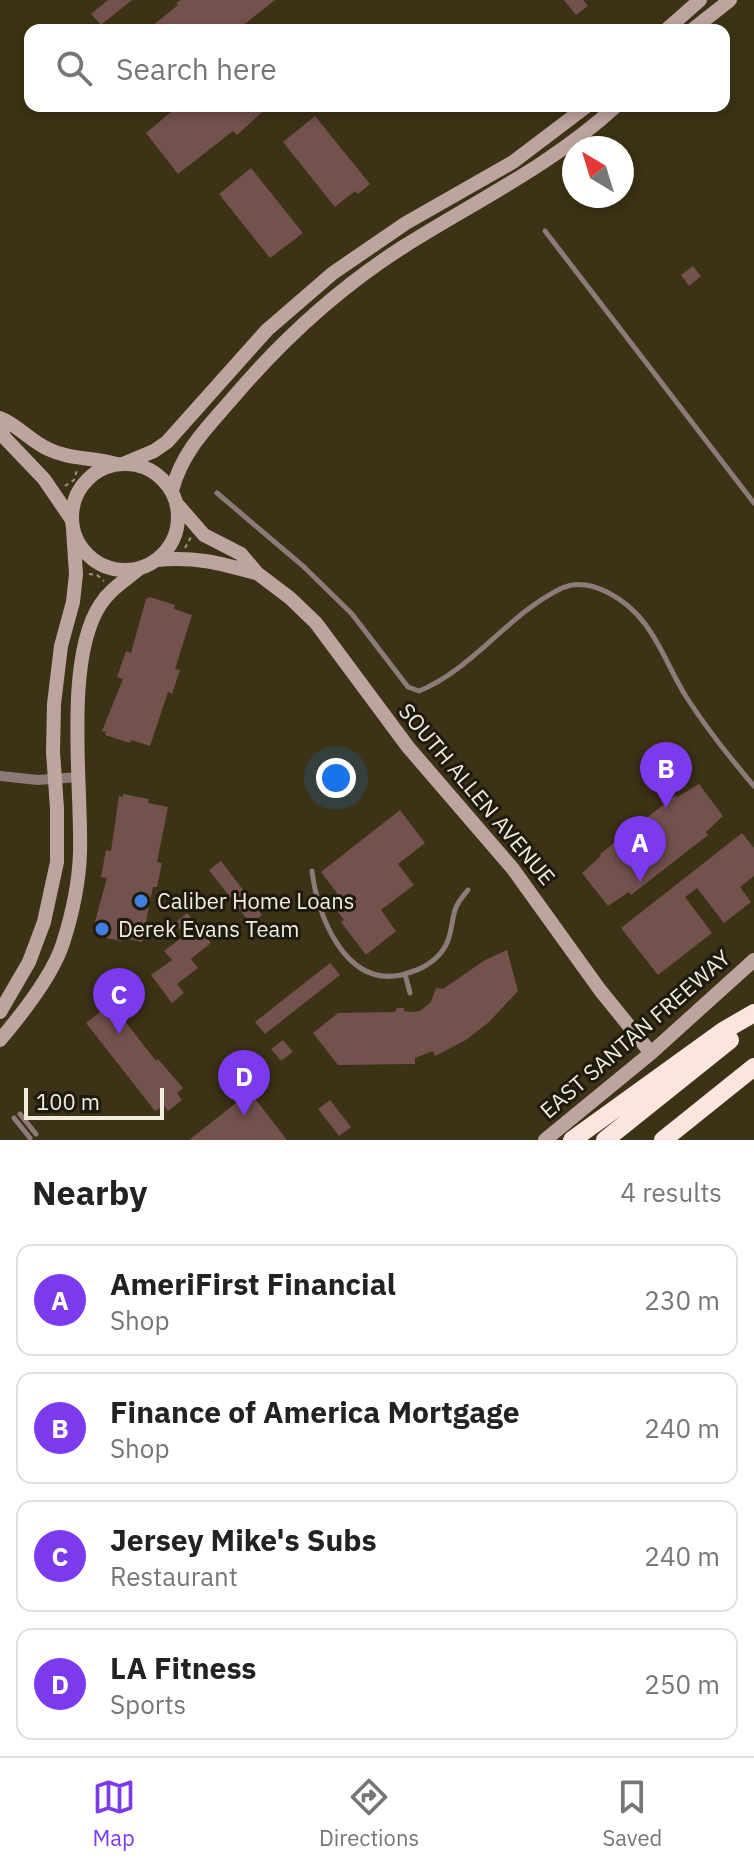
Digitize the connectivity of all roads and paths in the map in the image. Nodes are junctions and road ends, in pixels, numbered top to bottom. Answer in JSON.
{"nodes":[{"id":1,"x":700,"y":0,"type":"edge"},
{"id":2,"x":730,"y":0,"type":"edge"},
{"id":3,"x":673,"y":24,"type":"edge"},
{"id":4,"x":700,"y":24,"type":"edge"},
{"id":5,"x":579,"y":112,"type":"edge"},
{"id":6,"x":609,"y":112,"type":"edge"},
{"id":7,"x":497,"y":172,"type":"junction"},
{"id":8,"x":506,"y":187,"type":"junction"},
{"id":9,"x":545,"y":231,"type":"dead end"},
{"id":10,"x":282,"y":317,"type":"junction"},
{"id":11,"x":294,"y":331,"type":"junction"},
{"id":12,"x":0,"y":418,"type":"edge"},
{"id":13,"x":0,"y":424,"type":"edge"},
{"id":14,"x":78,"y":463,"type":"dead end"},
{"id":15,"x":120,"y":464,"type":"junction"},
{"id":16,"x":61,"y":489,"type":"dead end"},
{"id":17,"x":217,"y":493,"type":"dead end"},
{"id":18,"x":174,"y":497,"type":"junction"},
{"id":19,"x":754,"y":503,"type":"edge"},
{"id":20,"x":73,"y":525,"type":"junction"},
{"id":21,"x":191,"y":537,"type":"dead end"},
{"id":22,"x":185,"y":553,"type":"dead end"},
{"id":23,"x":156,"y":560,"type":"junction"},
{"id":24,"x":140,"y":568,"type":"junction"},
{"id":25,"x":257,"y":573,"type":"junction"},
{"id":26,"x":84,"y":574,"type":"dead end"},
{"id":27,"x":108,"y":585,"type":"dead end"},
{"id":28,"x":0,"y":776,"type":"edge"},
{"id":29,"x":79,"y":777,"type":"junction"},
{"id":30,"x":55,"y":779,"type":"junction"},
{"id":31,"x":754,"y":786,"type":"edge"},
{"id":32,"x":312,"y":871,"type":"dead end"},
{"id":33,"x":468,"y":890,"type":"dead end"},
{"id":34,"x":754,"y":960,"type":"edge"},
{"id":35,"x":405,"y":974,"type":"junction"},
{"id":36,"x":410,"y":993,"type":"dead end"},
{"id":37,"x":0,"y":1012,"type":"edge"},
{"id":38,"x":754,"y":1013,"type":"edge"},
{"id":39,"x":754,"y":1020,"type":"edge"},
{"id":40,"x":0,"y":1040,"type":"edge"},
{"id":41,"x":651,"y":1053,"type":"junction"},
{"id":42,"x":754,"y":1067,"type":"edge"},
{"id":43,"x":754,"y":1078,"type":"edge"},
{"id":44,"x":17,"y":1116,"type":"dead end"},
{"id":45,"x":33,"y":1136,"type":"edge"},
{"id":46,"x":545,"y":1140,"type":"edge"},
{"id":47,"x":572,"y":1140,"type":"edge"},
{"id":48,"x":605,"y":1140,"type":"edge"},
{"id":49,"x":663,"y":1140,"type":"edge"},
{"id":50,"x":680,"y":1140,"type":"edge"}],
"edges":[{"from":1,"to":3,"type":"street"},
{"from":2,"to":4,"type":"street"},
{"from":5,"to":7,"type":"street"},
{"from":6,"to":8,"type":"street"},
{"from":7,"to":8,"type":"lane"},
{"from":7,"to":10,"type":"street"},
{"from":8,"to":11,"type":"street"},
{"from":9,"to":19,"type":"lane"},
{"from":10,"to":11,"type":"lane"},
{"from":10,"to":15,"type":"street"},
{"from":11,"to":18,"type":"street"},
{"from":12,"to":15,"type":"street"},
{"from":13,"to":20,"type":"street"},
{"from":14,"to":16,"type":"path"},
{"from":15,"to":18,"type":"street"},
{"from":15,"to":20,"type":"street"},
{"from":17,"to":31,"type":"lane"},
{"from":18,"to":23,"type":"street"},
{"from":18,"to":25,"type":"street","name":"SOUTH ALLEN AVENUE"},
{"from":20,"to":24,"type":"street"},
{"from":20,"to":30,"type":"street"},
{"from":21,"to":22,"type":"path"},
{"from":23,"to":24,"type":"street"},
{"from":23,"to":25,"type":"street","name":"SOUTH ALLEN AVENUE"},
{"from":24,"to":29,"type":"street"},
{"from":25,"to":41,"type":"street","name":"SOUTH ALLEN AVENUE"},
{"from":26,"to":27,"type":"path"},
{"from":28,"to":30,"type":"street"},
{"from":29,"to":30,"type":"street"},
{"from":29,"to":40,"type":"street"},
{"from":30,"to":37,"type":"street"},
{"from":32,"to":35,"type":"lane"},
{"from":33,"to":35,"type":"lane"},
{"from":34,"to":41,"type":"street","name":"EAST SANTAN FREEWAY"},
{"from":35,"to":36,"type":"lane"},
{"from":38,"to":47,"type":"highway"},
{"from":39,"to":48,"type":"highway"},
{"from":41,"to":46,"type":"street","name":"EAST SANTAN FREEWAY"},
{"from":42,"to":49,"type":"highway"},
{"from":43,"to":50,"type":"highway"},
{"from":44,"to":45,"type":"lane"}]}
